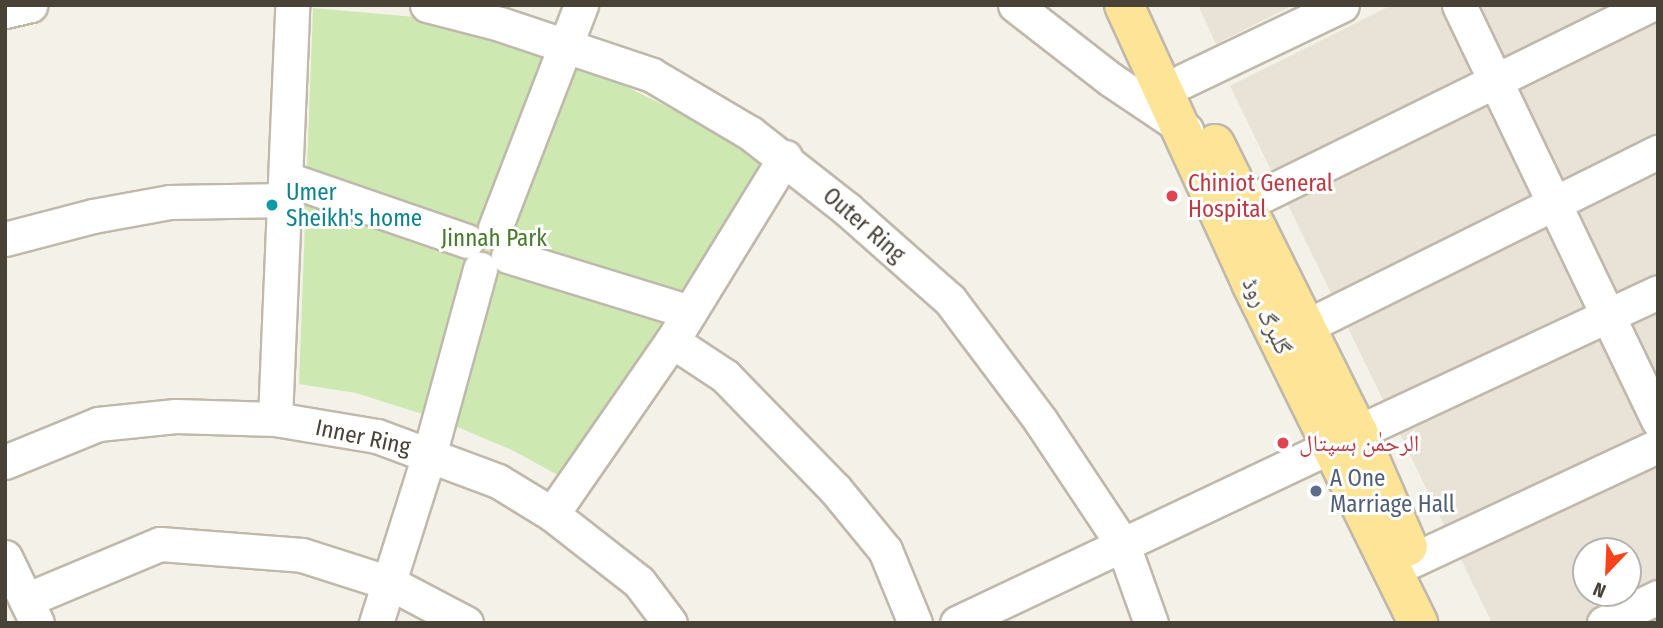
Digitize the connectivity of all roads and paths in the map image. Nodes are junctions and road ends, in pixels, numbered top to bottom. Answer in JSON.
{"nodes":[{"id":1,"x":30,"y":5,"type":"edge"},
{"id":2,"x":292,"y":5,"type":"edge"},
{"id":3,"x":427,"y":5,"type":"edge"},
{"id":4,"x":581,"y":5,"type":"edge"},
{"id":5,"x":1015,"y":5,"type":"edge"},
{"id":6,"x":1124,"y":5,"type":"edge"},
{"id":7,"x":1150,"y":5,"type":"edge"},
{"id":8,"x":1342,"y":5,"type":"edge"},
{"id":9,"x":1459,"y":5,"type":"edge"},
{"id":10,"x":1649,"y":5,"type":"edge"},
{"id":11,"x":5,"y":11,"type":"edge"},
{"id":12,"x":567,"y":44,"type":"junction"},
{"id":13,"x":1183,"y":81,"type":"junction"},
{"id":14,"x":1494,"y":81,"type":"junction"},
{"id":15,"x":1180,"y":126,"type":"junction"},
{"id":16,"x":1217,"y":148,"type":"junction"},
{"id":17,"x":1658,"y":152,"type":"edge"},
{"id":18,"x":785,"y":157,"type":"junction"},
{"id":19,"x":287,"y":189,"type":"junction"},
{"id":20,"x":1245,"y":204,"type":"junction"},
{"id":21,"x":1553,"y":204,"type":"junction"},
{"id":22,"x":5,"y":239,"type":"edge"},
{"id":23,"x":487,"y":248,"type":"junction"},
{"id":24,"x":1658,"y":292,"type":"edge"},
{"id":25,"x":690,"y":312,"type":"junction"},
{"id":26,"x":1607,"y":316,"type":"junction"},
{"id":27,"x":1305,"y":327,"type":"junction"},
{"id":28,"x":672,"y":341,"type":"junction"},
{"id":29,"x":275,"y":419,"type":"junction"},
{"id":30,"x":1658,"y":421,"type":"edge"},
{"id":31,"x":1345,"y":439,"type":"junction"},
{"id":32,"x":1658,"y":446,"type":"edge"},
{"id":33,"x":430,"y":452,"type":"junction"},
{"id":34,"x":5,"y":462,"type":"edge"},
{"id":35,"x":552,"y":514,"type":"junction"},
{"id":36,"x":1123,"y":545,"type":"junction"},
{"id":37,"x":5,"y":557,"type":"edge"},
{"id":38,"x":1413,"y":560,"type":"junction"},
{"id":39,"x":390,"y":583,"type":"junction"},
{"id":40,"x":1658,"y":597,"type":"edge"},
{"id":41,"x":32,"y":611,"type":"edge"},
{"id":42,"x":376,"y":623,"type":"edge"},
{"id":43,"x":466,"y":623,"type":"edge"},
{"id":44,"x":670,"y":623,"type":"edge"},
{"id":45,"x":915,"y":623,"type":"edge"},
{"id":46,"x":957,"y":623,"type":"edge"},
{"id":47,"x":1151,"y":623,"type":"edge"},
{"id":48,"x":1418,"y":623,"type":"edge"},
{"id":49,"x":1444,"y":623,"type":"edge"},
{"id":50,"x":1604,"y":623,"type":"edge"}],
"edges":[{"from":1,"to":11,"type":"street"},
{"from":2,"to":19,"type":"street"},
{"from":3,"to":12,"type":"street","name":"Outer Ring"},
{"from":4,"to":12,"type":"street"},
{"from":5,"to":15,"type":"street"},
{"from":6,"to":15,"type":"main road","name":"گلبرگ روڈ"},
{"from":7,"to":13,"type":"main road","name":"گلبرگ روڈ"},
{"from":8,"to":13,"type":"street"},
{"from":9,"to":14,"type":"street"},
{"from":10,"to":14,"type":"street"},
{"from":12,"to":18,"type":"street","name":"Outer Ring"},
{"from":12,"to":23,"type":"street"},
{"from":13,"to":16,"type":"main road","name":"گلبرگ روڈ"},
{"from":14,"to":20,"type":"street"},
{"from":14,"to":21,"type":"street"},
{"from":15,"to":16,"type":"street"},
{"from":15,"to":31,"type":"main road","name":"گلبرگ روڈ"},
{"from":16,"to":20,"type":"main road","name":"گلبرگ روڈ"},
{"from":17,"to":21,"type":"street"},
{"from":18,"to":25,"type":"street"},
{"from":18,"to":36,"type":"street","name":"Outer Ring"},
{"from":19,"to":22,"type":"street"},
{"from":19,"to":23,"type":"street"},
{"from":19,"to":29,"type":"street"},
{"from":20,"to":27,"type":"main road","name":"گلبرگ روڈ"},
{"from":21,"to":26,"type":"street"},
{"from":21,"to":27,"type":"street"},
{"from":23,"to":25,"type":"street"},
{"from":23,"to":33,"type":"street"},
{"from":24,"to":26,"type":"street"},
{"from":25,"to":28,"type":"street"},
{"from":26,"to":30,"type":"street"},
{"from":26,"to":31,"type":"street"},
{"from":27,"to":31,"type":"main road","name":"گلبرگ روڈ"},
{"from":28,"to":35,"type":"street"},
{"from":28,"to":45,"type":"street"},
{"from":29,"to":33,"type":"street","name":"Inner Ring"},
{"from":29,"to":34,"type":"street","name":"Inner Ring"},
{"from":31,"to":36,"type":"street"},
{"from":31,"to":38,"type":"main road","name":"گلبرگ روڈ"},
{"from":31,"to":48,"type":"main road","name":"گلبرگ روڈ"},
{"from":32,"to":38,"type":"street"},
{"from":33,"to":35,"type":"street","name":"Inner Ring"},
{"from":33,"to":39,"type":"street"},
{"from":35,"to":44,"type":"street","name":"Inner Ring"},
{"from":36,"to":46,"type":"street"},
{"from":36,"to":47,"type":"street","name":"Outer Ring"},
{"from":37,"to":41,"type":"street"},
{"from":38,"to":49,"type":"main road","name":"گلبرگ روڈ"},
{"from":39,"to":41,"type":"street"},
{"from":39,"to":42,"type":"street"},
{"from":39,"to":43,"type":"street"},
{"from":40,"to":50,"type":"street"}]}
